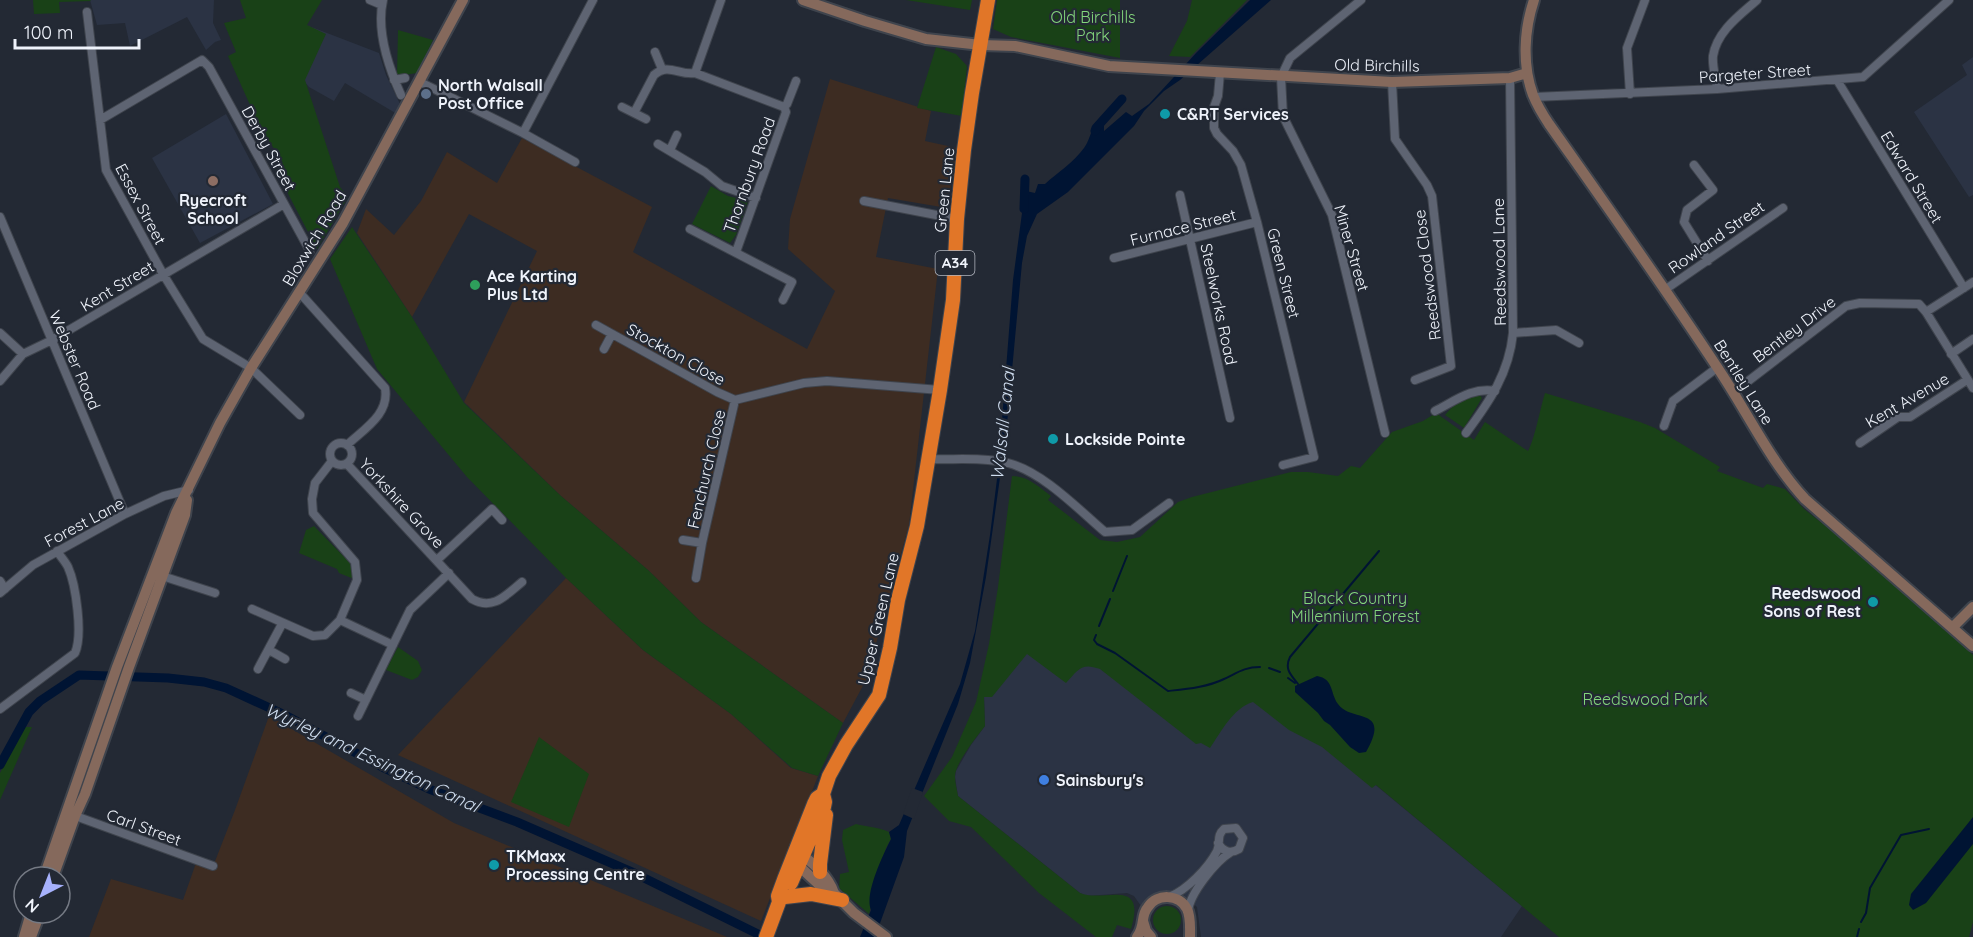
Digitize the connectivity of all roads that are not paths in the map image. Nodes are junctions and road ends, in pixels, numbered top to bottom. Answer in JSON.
{"nodes":[{"id":1,"x":370,"y":0,"type":"edge"},
{"id":2,"x":462,"y":0,"type":"edge"},
{"id":3,"x":593,"y":0,"type":"edge"},
{"id":4,"x":721,"y":0,"type":"edge"},
{"id":5,"x":803,"y":0,"type":"edge"},
{"id":6,"x":988,"y":0,"type":"edge"},
{"id":7,"x":1361,"y":0,"type":"edge"},
{"id":8,"x":1534,"y":0,"type":"edge"},
{"id":9,"x":1645,"y":0,"type":"edge"},
{"id":10,"x":1757,"y":0,"type":"edge"},
{"id":11,"x":1949,"y":0,"type":"edge"},
{"id":12,"x":383,"y":2,"type":"edge"},
{"id":13,"x":87,"y":12,"type":"dead end"},
{"id":14,"x":981,"y":45,"type":"junction"},
{"id":15,"x":655,"y":52,"type":"dead end"},
{"id":16,"x":662,"y":69,"type":"junction"},
{"id":17,"x":695,"y":73,"type":"junction"},
{"id":18,"x":1220,"y":73,"type":"junction"},
{"id":19,"x":1527,"y":73,"type":"junction"},
{"id":20,"x":1281,"y":76,"type":"junction"},
{"id":21,"x":405,"y":78,"type":"dead end"},
{"id":22,"x":1510,"y":78,"type":"junction"},
{"id":23,"x":1837,"y":80,"type":"junction"},
{"id":24,"x":394,"y":81,"type":"junction"},
{"id":25,"x":796,"y":81,"type":"dead end"},
{"id":26,"x":420,"y":82,"type":"junction"},
{"id":27,"x":1392,"y":82,"type":"junction"},
{"id":28,"x":1717,"y":89,"type":"junction"},
{"id":29,"x":1630,"y":94,"type":"junction"},
{"id":30,"x":401,"y":95,"type":"dead end"},
{"id":31,"x":1534,"y":97,"type":"junction"},
{"id":32,"x":622,"y":107,"type":"dead end"},
{"id":33,"x":783,"y":107,"type":"junction"},
{"id":34,"x":634,"y":113,"type":"junction"},
{"id":35,"x":646,"y":119,"type":"dead end"},
{"id":36,"x":100,"y":120,"type":"junction"},
{"id":37,"x":523,"y":133,"type":"junction"},
{"id":38,"x":677,"y":135,"type":"dead end"},
{"id":39,"x":658,"y":144,"type":"dead end"},
{"id":40,"x":670,"y":150,"type":"junction"},
{"id":41,"x":575,"y":162,"type":"dead end"},
{"id":42,"x":1694,"y":165,"type":"dead end"},
{"id":43,"x":1180,"y":195,"type":"dead end"},
{"id":44,"x":756,"y":198,"type":"junction"},
{"id":45,"x":864,"y":201,"type":"dead end"},
{"id":46,"x":284,"y":204,"type":"junction"},
{"id":47,"x":1783,"y":208,"type":"dead end"},
{"id":48,"x":0,"y":217,"type":"edge"},
{"id":49,"x":957,"y":219,"type":"junction"},
{"id":50,"x":1257,"y":222,"type":"junction"},
{"id":51,"x":690,"y":229,"type":"dead end"},
{"id":52,"x":1191,"y":239,"type":"junction"},
{"id":53,"x":310,"y":251,"type":"dead end"},
{"id":54,"x":735,"y":252,"type":"junction"},
{"id":55,"x":1114,"y":258,"type":"dead end"},
{"id":56,"x":1708,"y":261,"type":"junction"},
{"id":57,"x":163,"y":274,"type":"junction"},
{"id":58,"x":1973,"y":282,"type":"edge"},
{"id":59,"x":1964,"y":288,"type":"junction"},
{"id":60,"x":1665,"y":289,"type":"junction"},
{"id":61,"x":299,"y":292,"type":"junction"},
{"id":62,"x":783,"y":300,"type":"dead end"},
{"id":63,"x":1926,"y":312,"type":"junction"},
{"id":64,"x":596,"y":325,"type":"dead end"},
{"id":65,"x":0,"y":333,"type":"edge"},
{"id":66,"x":1513,"y":333,"type":"junction"},
{"id":67,"x":612,"y":334,"type":"junction"},
{"id":68,"x":1973,"y":339,"type":"edge"},
{"id":69,"x":52,"y":340,"type":"junction"},
{"id":70,"x":1579,"y":343,"type":"dead end"},
{"id":71,"x":604,"y":349,"type":"dead end"},
{"id":72,"x":23,"y":354,"type":"junction"},
{"id":73,"x":1951,"y":354,"type":"junction"},
{"id":74,"x":1718,"y":367,"type":"junction"},
{"id":75,"x":251,"y":368,"type":"junction"},
{"id":76,"x":1415,"y":380,"type":"dead end"},
{"id":77,"x":1967,"y":380,"type":"junction"},
{"id":78,"x":0,"y":381,"type":"edge"},
{"id":79,"x":1973,"y":388,"type":"edge"},
{"id":80,"x":940,"y":390,"type":"junction"},
{"id":81,"x":1495,"y":391,"type":"junction"},
{"id":82,"x":1734,"y":392,"type":"junction"},
{"id":83,"x":735,"y":400,"type":"junction"},
{"id":84,"x":1435,"y":411,"type":"dead end"},
{"id":85,"x":300,"y":415,"type":"dead end"},
{"id":86,"x":1230,"y":418,"type":"dead end"},
{"id":87,"x":1664,"y":426,"type":"dead end"},
{"id":88,"x":1385,"y":433,"type":"dead end"},
{"id":89,"x":1466,"y":433,"type":"dead end"},
{"id":90,"x":1860,"y":443,"type":"dead end"},
{"id":91,"x":347,"y":445,"type":"junction"},
{"id":92,"x":929,"y":459,"type":"junction"},
{"id":93,"x":332,"y":461,"type":"junction"},
{"id":94,"x":347,"y":464,"type":"junction"},
{"id":95,"x":1283,"y":465,"type":"dead end"},
{"id":96,"x":189,"y":490,"type":"junction"},
{"id":97,"x":1169,"y":503,"type":"dead end"},
{"id":98,"x":125,"y":514,"type":"junction"},
{"id":99,"x":502,"y":520,"type":"dead end"},
{"id":100,"x":916,"y":526,"type":"joint"},
{"id":101,"x":683,"y":540,"type":"dead end"},
{"id":102,"x":702,"y":543,"type":"junction"},
{"id":103,"x":57,"y":551,"type":"junction"},
{"id":104,"x":437,"y":560,"type":"junction"},
{"id":105,"x":448,"y":573,"type":"junction"},
{"id":106,"x":157,"y":574,"type":"junction"},
{"id":107,"x":696,"y":578,"type":"dead end"},
{"id":108,"x":0,"y":581,"type":"edge"},
{"id":109,"x":522,"y":582,"type":"dead end"},
{"id":110,"x":3,"y":591,"type":"edge"},
{"id":111,"x":214,"y":593,"type":"dead end"},
{"id":112,"x":1973,"y":607,"type":"edge"},
{"id":113,"x":252,"y":609,"type":"dead end"},
{"id":114,"x":340,"y":620,"type":"junction"},
{"id":115,"x":282,"y":624,"type":"junction"},
{"id":116,"x":138,"y":627,"type":"junction"},
{"id":117,"x":1953,"y":627,"type":"junction"},
{"id":118,"x":393,"y":645,"type":"junction"},
{"id":119,"x":1973,"y":646,"type":"edge"},
{"id":120,"x":269,"y":650,"type":"junction"},
{"id":121,"x":285,"y":659,"type":"dead end"},
{"id":122,"x":258,"y":669,"type":"dead end"},
{"id":123,"x":116,"y":687,"type":"junction"},
{"id":124,"x":351,"y":693,"type":"dead end"},
{"id":125,"x":366,"y":700,"type":"junction"},
{"id":126,"x":0,"y":709,"type":"edge"},
{"id":127,"x":358,"y":716,"type":"dead end"},
{"id":128,"x":823,"y":801,"type":"junction"},
{"id":129,"x":70,"y":814,"type":"junction"},
{"id":130,"x":1218,"y":843,"type":"junction"},
{"id":131,"x":1231,"y":852,"type":"junction"},
{"id":132,"x":797,"y":859,"type":"junction"},
{"id":133,"x":49,"y":865,"type":"edge"},
{"id":134,"x":56,"y":865,"type":"edge"},
{"id":135,"x":213,"y":866,"type":"dead end"},
{"id":136,"x":820,"y":872,"type":"junction"},
{"id":137,"x":838,"y":897,"type":"junction"},
{"id":138,"x":1169,"y":897,"type":"junction"},
{"id":139,"x":782,"y":900,"type":"junction"},
{"id":140,"x":1188,"y":912,"type":"junction"},
{"id":141,"x":1143,"y":921,"type":"junction"},
{"id":142,"x":1190,"y":931,"type":"edge"},
{"id":143,"x":766,"y":937,"type":"edge"},
{"id":144,"x":886,"y":937,"type":"edge"},
{"id":145,"x":1137,"y":937,"type":"edge"},
{"id":146,"x":1151,"y":937,"type":"edge"},
{"id":147,"x":1182,"y":937,"type":"edge"}],
"edges":[{"from":1,"to":12,"type":"street"},
{"from":2,"to":26,"type":"street","name":"Bloxwich Road"},
{"from":3,"to":37,"type":"street"},
{"from":4,"to":17,"type":"street"},
{"from":5,"to":14,"type":"street"},
{"from":6,"to":14,"type":"highway","name":"Green Lane","number":"A34"},
{"from":7,"to":20,"type":"street"},
{"from":8,"to":19,"type":"street"},
{"from":9,"to":29,"type":"street"},
{"from":10,"to":28,"type":"street"},
{"from":11,"to":23,"type":"street","name":"Pargeter Street"},
{"from":12,"to":24,"type":"street"},
{"from":13,"to":36,"type":"street","name":"Essex Street"},
{"from":14,"to":18,"type":"street","name":"Old Birchills"},
{"from":14,"to":49,"type":"highway","name":"Green Lane","number":"A34"},
{"from":15,"to":16,"type":"street"},
{"from":16,"to":17,"type":"street","name":"Thornbury Road"},
{"from":16,"to":34,"type":"street"},
{"from":17,"to":33,"type":"street","name":"Thornbury Road"},
{"from":18,"to":20,"type":"street","name":"Old Birchills"},
{"from":18,"to":50,"type":"street","name":"Green Street"},
{"from":19,"to":22,"type":"street","name":"Old Birchills"},
{"from":19,"to":31,"type":"street"},
{"from":20,"to":27,"type":"street","name":"Old Birchills"},
{"from":20,"to":88,"type":"street","name":"Miner Street"},
{"from":21,"to":24,"type":"street"},
{"from":22,"to":27,"type":"street","name":"Old Birchills"},
{"from":22,"to":66,"type":"street","name":"Reedswood Lane"},
{"from":23,"to":28,"type":"street","name":"Pargeter Street"},
{"from":23,"to":59,"type":"street","name":"Edward Street"},
{"from":24,"to":30,"type":"street"},
{"from":25,"to":33,"type":"street","name":"Thornbury Road"},
{"from":26,"to":37,"type":"street"},
{"from":26,"to":61,"type":"street","name":"Bloxwich Road"},
{"from":27,"to":76,"type":"street","name":"Reedswood Close"},
{"from":28,"to":29,"type":"street","name":"Pargeter Street"},
{"from":29,"to":31,"type":"street","name":"Pargeter Street"},
{"from":31,"to":60,"type":"street","name":"Bentley Lane"},
{"from":32,"to":34,"type":"street"},
{"from":33,"to":44,"type":"street","name":"Thornbury Road"},
{"from":34,"to":35,"type":"street"},
{"from":36,"to":46,"type":"street","name":"Derby Street"},
{"from":36,"to":57,"type":"street","name":"Essex Street"},
{"from":37,"to":41,"type":"street"},
{"from":38,"to":40,"type":"street"},
{"from":39,"to":40,"type":"street"},
{"from":40,"to":44,"type":"street"},
{"from":42,"to":56,"type":"street"},
{"from":43,"to":52,"type":"street","name":"Steelworks Road"},
{"from":44,"to":54,"type":"street","name":"Thornbury Road"},
{"from":45,"to":49,"type":"street"},
{"from":46,"to":53,"type":"street","name":"Derby Street"},
{"from":46,"to":57,"type":"street","name":"Kent Street"},
{"from":47,"to":56,"type":"street","name":"Rowland Street"},
{"from":48,"to":69,"type":"street","name":"Webster Road"},
{"from":49,"to":80,"type":"highway","name":"Green Lane","number":"A34"},
{"from":50,"to":52,"type":"street","name":"Furnace Street"},
{"from":50,"to":95,"type":"street","name":"Green Street"},
{"from":51,"to":54,"type":"street","name":"Thornbury Road"},
{"from":52,"to":55,"type":"street","name":"Furnace Street"},
{"from":52,"to":86,"type":"street","name":"Steelworks Road"},
{"from":54,"to":62,"type":"street","name":"Thornbury Road"},
{"from":56,"to":60,"type":"street","name":"Rowland Street"},
{"from":57,"to":69,"type":"street","name":"Kent Street"},
{"from":57,"to":75,"type":"street","name":"Essex Street"},
{"from":58,"to":59,"type":"street"},
{"from":59,"to":63,"type":"street"},
{"from":60,"to":74,"type":"street","name":"Bentley Lane"},
{"from":61,"to":75,"type":"street","name":"Bloxwich Road"},
{"from":61,"to":91,"type":"street"},
{"from":63,"to":73,"type":"street"},
{"from":63,"to":82,"type":"street","name":"Bentley Drive"},
{"from":64,"to":67,"type":"street","name":"Stockton Close"},
{"from":65,"to":72,"type":"street"},
{"from":66,"to":70,"type":"street"},
{"from":66,"to":81,"type":"street","name":"Reedswood Lane"},
{"from":67,"to":71,"type":"street","name":"Stockton Close"},
{"from":67,"to":83,"type":"street","name":"Stockton Close"},
{"from":68,"to":73,"type":"street"},
{"from":69,"to":72,"type":"street","name":"Kent Street"},
{"from":69,"to":98,"type":"street","name":"Webster Road"},
{"from":72,"to":78,"type":"street","name":"Kent Street"},
{"from":73,"to":77,"type":"street"},
{"from":74,"to":82,"type":"street","name":"Bentley Lane"},
{"from":74,"to":87,"type":"street"},
{"from":75,"to":85,"type":"street","name":"Essex Street"},
{"from":75,"to":96,"type":"street","name":"Bloxwich Road"},
{"from":77,"to":79,"type":"street"},
{"from":77,"to":90,"type":"street","name":"Kent Avenue"},
{"from":80,"to":83,"type":"street","name":"Stockton Close"},
{"from":80,"to":92,"type":"highway","name":"Green Lane","number":"A34"},
{"from":81,"to":84,"type":"street"},
{"from":81,"to":89,"type":"street","name":"Reedswood Lane"},
{"from":82,"to":117,"type":"street","name":"Bentley Lane"},
{"from":83,"to":102,"type":"street","name":"Fenchurch Close"},
{"from":91,"to":93,"type":"street"},
{"from":91,"to":94,"type":"street"},
{"from":92,"to":97,"type":"street"},
{"from":92,"to":100,"type":"highway","name":"Green Lane","number":"A34"},
{"from":93,"to":94,"type":"street"},
{"from":93,"to":114,"type":"street"},
{"from":94,"to":104,"type":"street","name":"Yorkshire Grove"},
{"from":96,"to":98,"type":"street","name":"Forest Lane"},
{"from":96,"to":106,"type":"street","name":"Bloxwich Road"},
{"from":98,"to":103,"type":"street","name":"Forest Lane"},
{"from":99,"to":104,"type":"street","name":"Yorkshire Grove"},
{"from":100,"to":128,"type":"highway","name":"Upper Green Lane","number":"A34"},
{"from":101,"to":102,"type":"street","name":"Fenchurch Close"},
{"from":102,"to":107,"type":"street","name":"Fenchurch Close"},
{"from":103,"to":110,"type":"street","name":"Forest Lane"},
{"from":103,"to":126,"type":"street"},
{"from":104,"to":105,"type":"street","name":"Yorkshire Grove"},
{"from":105,"to":109,"type":"street","name":"Yorkshire Grove"},
{"from":105,"to":118,"type":"street"},
{"from":106,"to":111,"type":"street"},
{"from":106,"to":116,"type":"street","name":"Bloxwich Road"},
{"from":108,"to":110,"type":"street"},
{"from":112,"to":117,"type":"street"},
{"from":113,"to":115,"type":"street"},
{"from":114,"to":115,"type":"street"},
{"from":114,"to":118,"type":"street"},
{"from":115,"to":120,"type":"street"},
{"from":116,"to":123,"type":"street"},
{"from":116,"to":123,"type":"street"},
{"from":117,"to":119,"type":"street","name":"Bentley Lane"},
{"from":118,"to":125,"type":"street"},
{"from":120,"to":121,"type":"street"},
{"from":120,"to":122,"type":"street"},
{"from":123,"to":129,"type":"street"},
{"from":124,"to":125,"type":"street"},
{"from":125,"to":127,"type":"street"},
{"from":128,"to":132,"type":"highway","number":"A34"},
{"from":128,"to":136,"type":"highway"},
{"from":129,"to":133,"type":"street"},
{"from":129,"to":134,"type":"street"},
{"from":129,"to":135,"type":"street","name":"Carl Street"},
{"from":130,"to":131,"type":"street"},
{"from":130,"to":131,"type":"street"},
{"from":130,"to":138,"type":"street"},
{"from":131,"to":140,"type":"street"},
{"from":132,"to":136,"type":"street"},
{"from":132,"to":137,"type":"street"},
{"from":132,"to":139,"type":"highway","number":"A34"},
{"from":136,"to":137,"type":"street"},
{"from":137,"to":139,"type":"highway"},
{"from":137,"to":144,"type":"street"},
{"from":138,"to":140,"type":"street"},
{"from":138,"to":141,"type":"street"},
{"from":139,"to":143,"type":"highway","number":"A34"},
{"from":140,"to":142,"type":"street"},
{"from":141,"to":145,"type":"street"},
{"from":141,"to":146,"type":"street"},
{"from":142,"to":147,"type":"street"}]}
